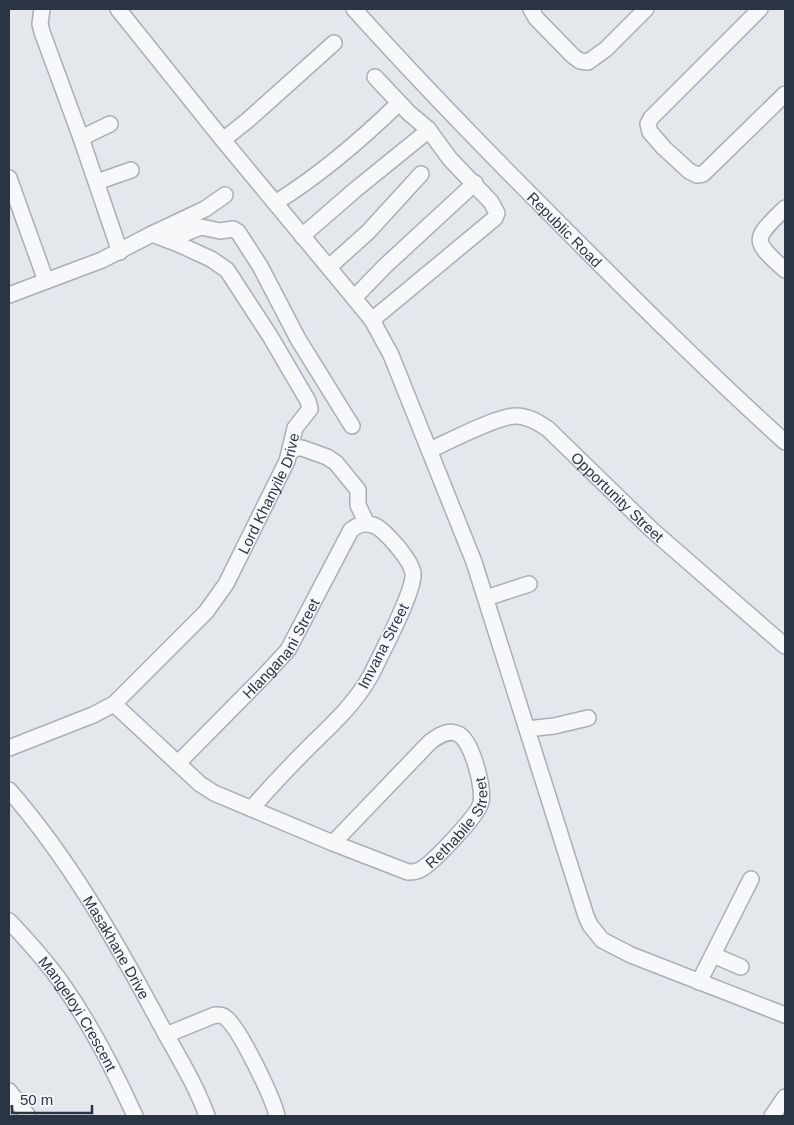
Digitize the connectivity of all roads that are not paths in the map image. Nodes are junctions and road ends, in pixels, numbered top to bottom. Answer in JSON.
{"nodes":[{"id":1,"x":42,"y":9,"type":"edge"},
{"id":2,"x":118,"y":9,"type":"edge"},
{"id":3,"x":354,"y":9,"type":"edge"},
{"id":4,"x":531,"y":9,"type":"edge"},
{"id":5,"x":646,"y":9,"type":"edge"},
{"id":6,"x":760,"y":9,"type":"edge"},
{"id":7,"x":334,"y":43,"type":"dead end"},
{"id":8,"x":375,"y":77,"type":"dead end"},
{"id":9,"x":785,"y":94,"type":"edge"},
{"id":10,"x":399,"y":103,"type":"junction"},
{"id":11,"x":110,"y":124,"type":"dead end"},
{"id":12,"x":429,"y":130,"type":"junction"},
{"id":13,"x":81,"y":138,"type":"junction"},
{"id":14,"x":223,"y":140,"type":"junction"},
{"id":15,"x":130,"y":170,"type":"dead end"},
{"id":16,"x":421,"y":174,"type":"dead end"},
{"id":17,"x":9,"y":178,"type":"edge"},
{"id":18,"x":97,"y":182,"type":"junction"},
{"id":19,"x":475,"y":183,"type":"junction"},
{"id":20,"x":225,"y":195,"type":"dead end"},
{"id":21,"x":275,"y":203,"type":"junction"},
{"id":22,"x":785,"y":208,"type":"edge"},
{"id":23,"x":152,"y":234,"type":"junction"},
{"id":24,"x":302,"y":236,"type":"junction"},
{"id":25,"x":168,"y":240,"type":"junction"},
{"id":26,"x":120,"y":252,"type":"junction"},
{"id":27,"x":328,"y":267,"type":"junction"},
{"id":28,"x":785,"y":270,"type":"edge"},
{"id":29,"x":46,"y":281,"type":"junction"},
{"id":30,"x":9,"y":295,"type":"edge"},
{"id":31,"x":354,"y":298,"type":"junction"},
{"id":32,"x":372,"y":320,"type":"junction"},
{"id":33,"x":352,"y":426,"type":"dead end"},
{"id":34,"x":785,"y":442,"type":"edge"},
{"id":35,"x":430,"y":450,"type":"junction"},
{"id":36,"x":290,"y":452,"type":"junction"},
{"id":37,"x":367,"y":524,"type":"junction"},
{"id":38,"x":529,"y":584,"type":"dead end"},
{"id":39,"x":486,"y":598,"type":"junction"},
{"id":40,"x":785,"y":646,"type":"edge"},
{"id":41,"x":114,"y":704,"type":"junction"},
{"id":42,"x":588,"y":718,"type":"dead end"},
{"id":43,"x":527,"y":728,"type":"junction"},
{"id":44,"x":9,"y":748,"type":"edge"},
{"id":45,"x":178,"y":764,"type":"junction"},
{"id":46,"x":9,"y":790,"type":"edge"},
{"id":47,"x":252,"y":808,"type":"junction"},
{"id":48,"x":333,"y":843,"type":"junction"},
{"id":49,"x":751,"y":879,"type":"dead end"},
{"id":50,"x":9,"y":921,"type":"edge"},
{"id":51,"x":713,"y":955,"type":"junction"},
{"id":52,"x":741,"y":967,"type":"dead end"},
{"id":53,"x":699,"y":982,"type":"junction"},
{"id":54,"x":785,"y":1016,"type":"edge"},
{"id":55,"x":166,"y":1035,"type":"junction"},
{"id":56,"x":9,"y":1091,"type":"edge"},
{"id":57,"x":785,"y":1097,"type":"edge"},
{"id":58,"x":28,"y":1116,"type":"edge"},
{"id":59,"x":136,"y":1116,"type":"edge"},
{"id":60,"x":206,"y":1116,"type":"edge"},
{"id":61,"x":277,"y":1116,"type":"edge"},
{"id":62,"x":772,"y":1116,"type":"edge"}],
"edges":[{"from":1,"to":13,"type":"street"},
{"from":2,"to":14,"type":"street"},
{"from":3,"to":34,"type":"street","name":"Republic Road"},
{"from":4,"to":5,"type":"street"},
{"from":6,"to":9,"type":"street"},
{"from":7,"to":14,"type":"street"},
{"from":8,"to":10,"type":"street"},
{"from":10,"to":12,"type":"street"},
{"from":10,"to":21,"type":"street"},
{"from":11,"to":13,"type":"street"},
{"from":12,"to":19,"type":"street"},
{"from":12,"to":24,"type":"street"},
{"from":13,"to":18,"type":"street"},
{"from":14,"to":21,"type":"street"},
{"from":15,"to":18,"type":"street"},
{"from":16,"to":27,"type":"street"},
{"from":17,"to":29,"type":"street"},
{"from":18,"to":26,"type":"street"},
{"from":19,"to":31,"type":"street"},
{"from":19,"to":32,"type":"street"},
{"from":20,"to":23,"type":"street"},
{"from":21,"to":24,"type":"street"},
{"from":22,"to":28,"type":"street"},
{"from":23,"to":25,"type":"street","name":"Lord Khanyile Drive"},
{"from":23,"to":26,"type":"street"},
{"from":24,"to":27,"type":"street"},
{"from":25,"to":33,"type":"street"},
{"from":25,"to":36,"type":"street","name":"Lord Khanyile Drive"},
{"from":26,"to":29,"type":"street"},
{"from":27,"to":31,"type":"street"},
{"from":29,"to":30,"type":"street"},
{"from":31,"to":32,"type":"street"},
{"from":32,"to":35,"type":"street"},
{"from":35,"to":39,"type":"street"},
{"from":35,"to":40,"type":"street","name":"Opportunity Street"},
{"from":36,"to":37,"type":"street"},
{"from":36,"to":41,"type":"street","name":"Lord Khanyile Drive"},
{"from":37,"to":45,"type":"street","name":"Hlanganani Street"},
{"from":37,"to":47,"type":"street","name":"Imvana Street"},
{"from":38,"to":39,"type":"street"},
{"from":39,"to":43,"type":"street"},
{"from":41,"to":44,"type":"street","name":"Lord Khanyile Drive"},
{"from":41,"to":45,"type":"street","name":"Rethabile Street"},
{"from":42,"to":43,"type":"street"},
{"from":43,"to":53,"type":"street"},
{"from":45,"to":47,"type":"street","name":"Rethabile Street"},
{"from":46,"to":55,"type":"street","name":"Masakhane Drive"},
{"from":47,"to":48,"type":"street","name":"Rethabile Street"},
{"from":48,"to":48,"type":"street","name":"Rethabile Street"},
{"from":49,"to":51,"type":"street"},
{"from":50,"to":59,"type":"street","name":"Mangeloyi Crescent"},
{"from":51,"to":52,"type":"street"},
{"from":51,"to":53,"type":"street"},
{"from":53,"to":54,"type":"street"},
{"from":55,"to":60,"type":"street","name":"Masakhane Drive"},
{"from":55,"to":61,"type":"street"},
{"from":56,"to":58,"type":"street"},
{"from":57,"to":62,"type":"street"}]}
